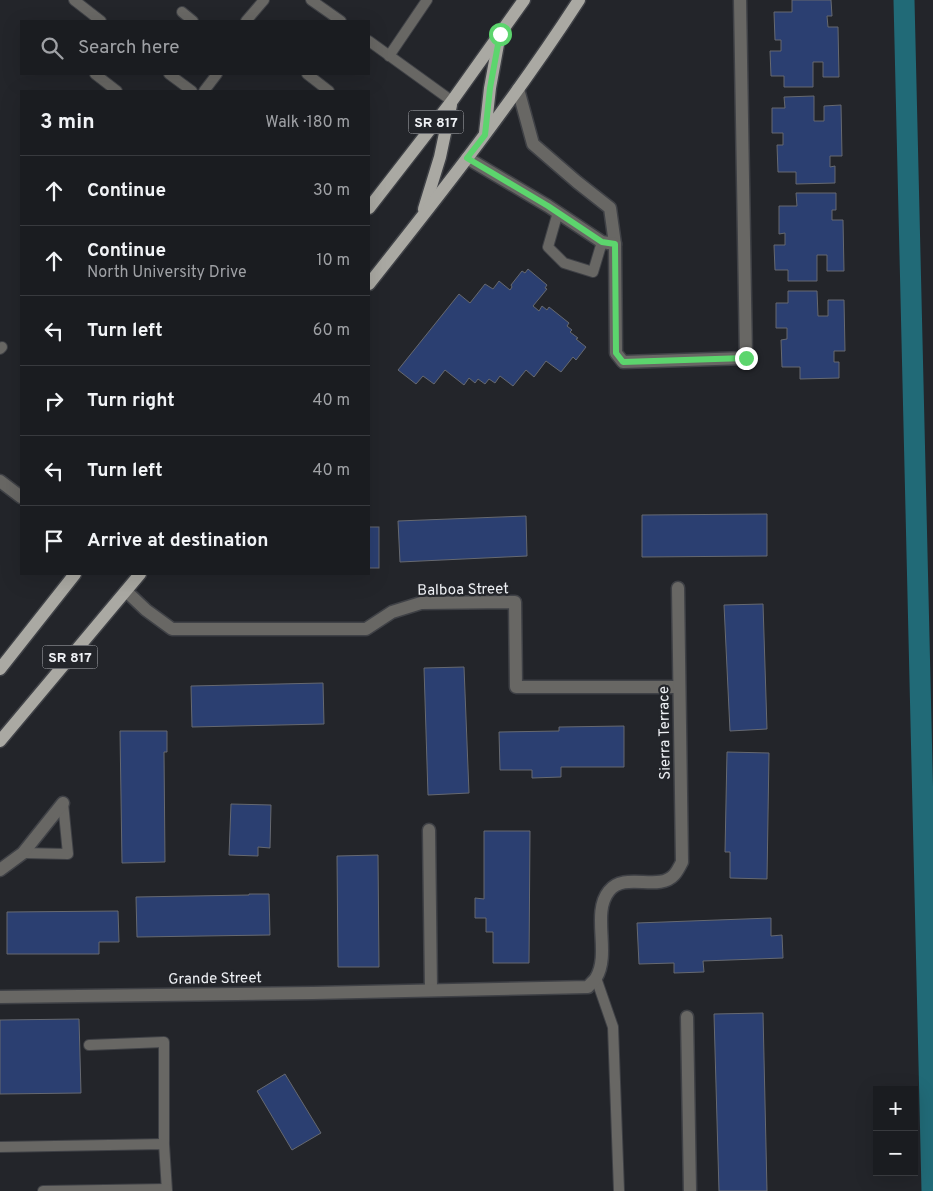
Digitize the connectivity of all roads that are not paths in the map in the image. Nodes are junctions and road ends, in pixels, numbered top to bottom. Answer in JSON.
{"nodes":[{"id":1,"x":74,"y":0,"type":"edge"},
{"id":2,"x":264,"y":0,"type":"edge"},
{"id":3,"x":311,"y":0,"type":"edge"},
{"id":4,"x":427,"y":0,"type":"edge"},
{"id":5,"x":524,"y":0,"type":"edge"},
{"id":6,"x":578,"y":0,"type":"edge"},
{"id":7,"x":740,"y":0,"type":"edge"},
{"id":8,"x":182,"y":12,"type":"dead end"},
{"id":9,"x":100,"y":20,"type":"edge"},
{"id":10,"x":192,"y":20,"type":"edge"},
{"id":11,"x":247,"y":20,"type":"edge"},
{"id":12,"x":340,"y":20,"type":"edge"},
{"id":13,"x":500,"y":34,"type":"junction"},
{"id":14,"x":370,"y":42,"type":"edge"},
{"id":15,"x":389,"y":56,"type":"junction"},
{"id":16,"x":96,"y":75,"type":"edge"},
{"id":17,"x":170,"y":75,"type":"edge"},
{"id":18,"x":216,"y":75,"type":"edge"},
{"id":19,"x":308,"y":75,"type":"edge"},
{"id":20,"x":518,"y":89,"type":"junction"},
{"id":21,"x":116,"y":90,"type":"edge"},
{"id":22,"x":191,"y":90,"type":"edge"},
{"id":23,"x":205,"y":90,"type":"edge"},
{"id":24,"x":328,"y":90,"type":"edge"},
{"id":25,"x":452,"y":101,"type":"junction"},
{"id":26,"x":485,"y":135,"type":"junction"},
{"id":27,"x":467,"y":158,"type":"junction"},
{"id":28,"x":370,"y":207,"type":"edge"},
{"id":29,"x":558,"y":212,"type":"junction"},
{"id":30,"x":422,"y":216,"type":"junction"},
{"id":31,"x":602,"y":242,"type":"junction"},
{"id":32,"x":615,"y":244,"type":"junction"},
{"id":33,"x":370,"y":283,"type":"edge"},
{"id":34,"x":0,"y":481,"type":"edge"},
{"id":35,"x":20,"y":496,"type":"edge"},
{"id":36,"x":74,"y":575,"type":"edge"},
{"id":37,"x":139,"y":575,"type":"edge"},
{"id":38,"x":678,"y":588,"type":"dead end"},
{"id":39,"x":126,"y":590,"type":"junction"},
{"id":40,"x":0,"y":669,"type":"edge"},
{"id":41,"x":679,"y":687,"type":"junction"},
{"id":42,"x":0,"y":740,"type":"edge"},
{"id":43,"x":63,"y":803,"type":"joint"},
{"id":44,"x":429,"y":830,"type":"dead end"},
{"id":45,"x":23,"y":853,"type":"junction"},
{"id":46,"x":0,"y":870,"type":"edge"},
{"id":47,"x":596,"y":978,"type":"junction"},
{"id":48,"x":431,"y":990,"type":"junction"},
{"id":49,"x":0,"y":997,"type":"edge"},
{"id":50,"x":688,"y":1017,"type":"dead end"},
{"id":51,"x":89,"y":1045,"type":"dead end"},
{"id":52,"x":164,"y":1144,"type":"junction"},
{"id":53,"x":0,"y":1147,"type":"edge"},
{"id":54,"x":167,"y":1190,"type":"edge"},
{"id":55,"x":43,"y":1191,"type":"edge"},
{"id":56,"x":619,"y":1191,"type":"edge"},
{"id":57,"x":690,"y":1191,"type":"edge"}],
"edges":[{"from":1,"to":9,"type":"lane"},
{"from":2,"to":11,"type":"lane"},
{"from":3,"to":12,"type":"lane"},
{"from":4,"to":15,"type":"lane"},
{"from":5,"to":13,"type":"main road","number":"SR 817"},
{"from":6,"to":20,"type":"main road","number":"SR 817"},
{"from":7,"to":32,"type":"street"},
{"from":8,"to":10,"type":"lane"},
{"from":13,"to":25,"type":"main road","number":"SR 817"},
{"from":13,"to":26,"type":"main road"},
{"from":14,"to":15,"type":"lane"},
{"from":15,"to":25,"type":"lane"},
{"from":16,"to":21,"type":"lane"},
{"from":17,"to":22,"type":"lane"},
{"from":18,"to":23,"type":"lane"},
{"from":19,"to":24,"type":"lane"},
{"from":20,"to":26,"type":"main road","number":"SR 817"},
{"from":20,"to":32,"type":"street"},
{"from":25,"to":28,"type":"main road","number":"SR 817"},
{"from":25,"to":30,"type":"main road"},
{"from":26,"to":27,"type":"main road","number":"SR 817"},
{"from":27,"to":29,"type":"street"},
{"from":27,"to":30,"type":"main road","number":"SR 817"},
{"from":29,"to":31,"type":"street"},
{"from":29,"to":31,"type":"lane"},
{"from":30,"to":33,"type":"main road","number":"SR 817"},
{"from":31,"to":32,"type":"street"},
{"from":34,"to":35,"type":"street"},
{"from":36,"to":40,"type":"main road","number":"SR 817"},
{"from":37,"to":39,"type":"main road","number":"SR 817"},
{"from":38,"to":41,"type":"street","name":"Sierra Terrace"},
{"from":39,"to":41,"type":"street","name":"Balboa Street"},
{"from":39,"to":42,"type":"main road","number":"SR 817"},
{"from":41,"to":47,"type":"street","name":"Sierra Terrace"},
{"from":43,"to":45,"type":"street"},
{"from":43,"to":45,"type":"lane"},
{"from":44,"to":48,"type":"street"},
{"from":45,"to":46,"type":"street"},
{"from":47,"to":48,"type":"street","name":"Grande Street"},
{"from":47,"to":56,"type":"lane"},
{"from":48,"to":49,"type":"street","name":"Grande Street"},
{"from":50,"to":57,"type":"street"},
{"from":51,"to":52,"type":"lane"},
{"from":52,"to":53,"type":"lane"},
{"from":52,"to":54,"type":"lane"},
{"from":54,"to":55,"type":"lane"}]}
